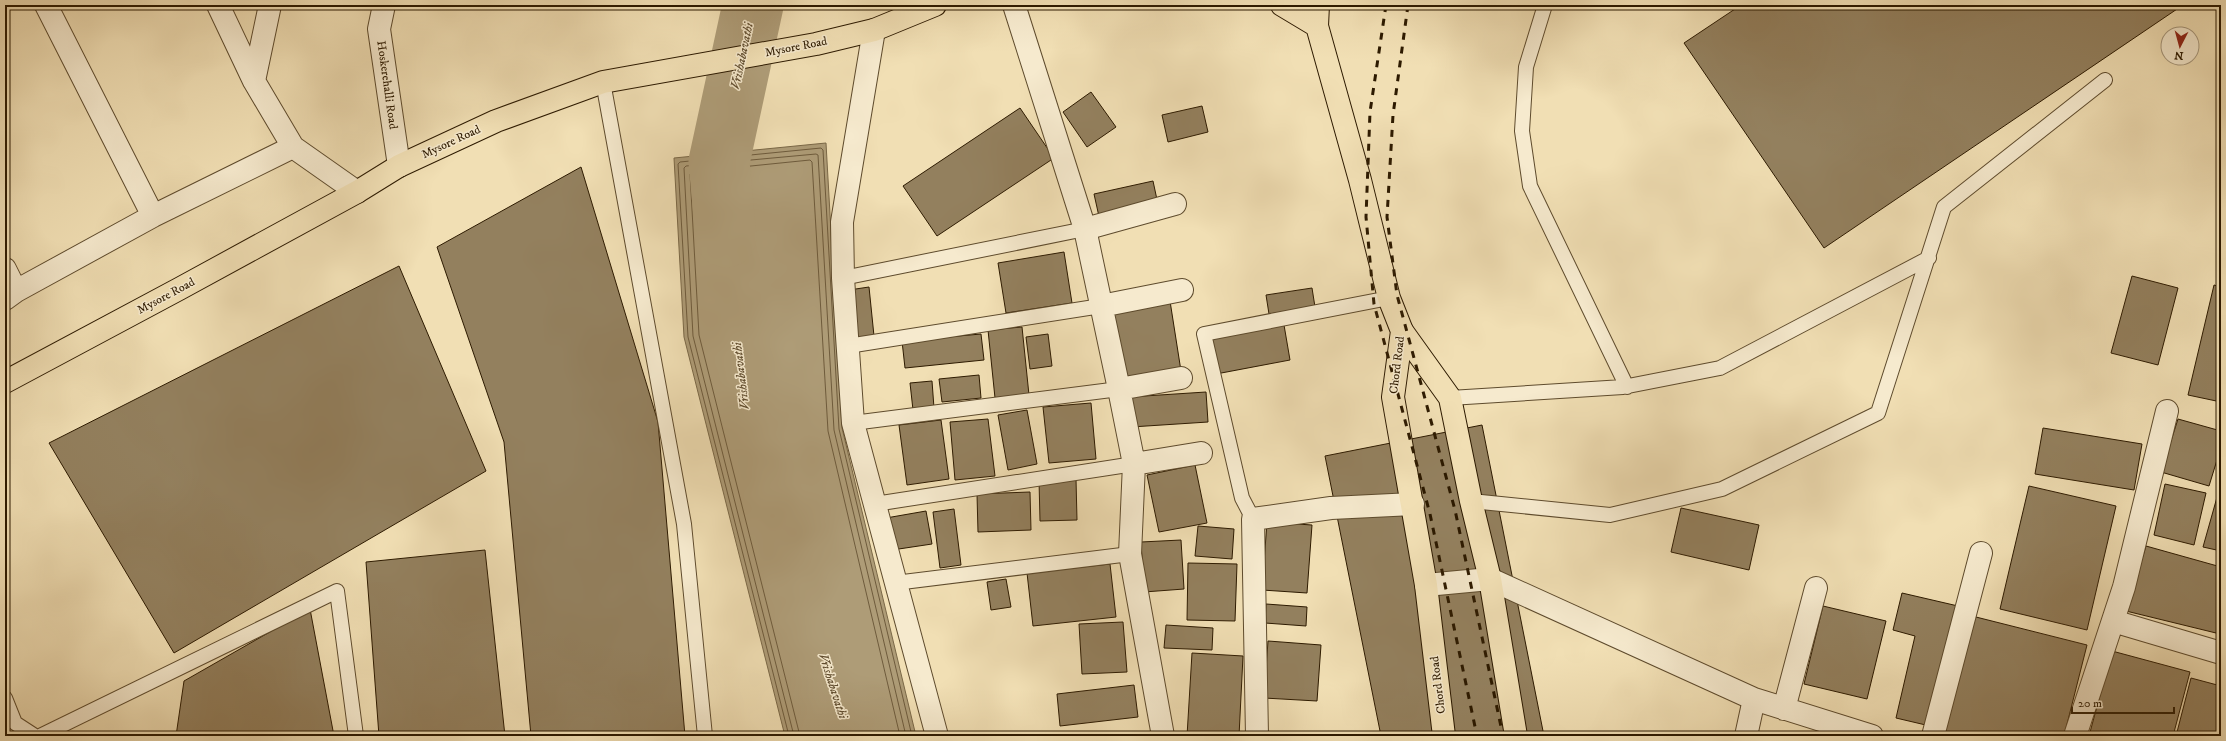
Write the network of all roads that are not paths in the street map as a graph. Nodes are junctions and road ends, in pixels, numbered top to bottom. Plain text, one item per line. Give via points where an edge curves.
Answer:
1 (46, 5) edge
2 (218, 5) edge
3 (270, 5) edge
4 (384, 5) edge
5 (935, 5) edge
6 (1014, 5) edge
7 (1282, 5) edge
8 (1545, 5) edge
9 (1318, 15) edge
10 (874, 30) junction
11 (2105, 80) dead end
12 (254, 81) junction
13 (610, 81) junction
14 (293, 147) junction
15 (399, 166) junction
16 (357, 192) junction
17 (1175, 204) dead end
18 (152, 216) junction
19 (1086, 229) junction
20 (1929, 258) junction
21 (5, 269) edge
22 (843, 278) junction
23 (1182, 290) dead end
24 (10, 295) edge
25 (1389, 298) junction
26 (1101, 306) junction
27 (1402, 331) junction
28 (848, 346) junction
29 (1181, 378) dead end
30 (5, 382) edge
31 (1627, 387) junction
32 (1119, 389) junction
33 (1450, 398) junction
34 (2167, 411) dead end
35 (853, 424) junction
36 (1202, 453) dead end
37 (1134, 464) junction
38 (1471, 501) junction
39 (875, 504) junction
40 (1413, 504) junction
41 (1253, 519) junction
42 (1981, 553) dead end
43 (1130, 554) junction
44 (1490, 578) junction
45 (895, 583) junction
46 (1426, 585) junction
47 (1816, 588) dead end
48 (2113, 621) junction
49 (2220, 650) edge
50 (5, 698) edge
51 (1754, 699) junction
52 (1784, 709) junction
53 (35, 736) edge
54 (40, 736) edge
55 (356, 736) edge
56 (705, 736) edge
57 (937, 736) edge
58 (1163, 736) edge
59 (1258, 736) edge
60 (1444, 736) edge
61 (1516, 736) edge
62 (1746, 736) edge
63 (1872, 736) edge
64 (1933, 736) edge
65 (2075, 736) edge

1 - 18 street
2 - 12 street
3 - 12 street
4 - 15 street, Hoskerehalli Road via 379,29
5 - 10 main road, Mysore Road
6 - 19 street
7 - 9 main road
8 - 31 lane via 1526,67 1522,131 1530,186
9 - 25 main road, Chord Road
10 - 13 main road, Mysore Road via 816,44
10 - 22 street via 842,222
11 - 20 lane via 1944,207
12 - 14 street
13 - 15 main road, Mysore Road via 496,121
13 - 56 lane via 684,524
14 - 16 street
14 - 18 street
15 - 16 main road, Mysore Road
16 - 30 main road, Mysore Road
17 - 19 street
18 - 24 street
19 - 22 lane
19 - 26 street
20 - 31 lane via 1720,368
20 - 38 lane via 1878,413 1722,489 1610,515
21 - 24 street
22 - 28 street
23 - 26 street
25 - 27 main road, Chord Road
25 - 41 lane via 1204,334 1242,498
26 - 28 lane
26 - 32 street
27 - 33 main road
27 - 40 main road, Chord Road via 1393,397
28 - 35 street
29 - 32 street
31 - 33 lane
32 - 35 lane
32 - 37 street
33 - 38 main road
34 - 48 street via 2124,587
35 - 39 street
36 - 37 street
37 - 39 lane
37 - 43 street
38 - 44 main road
39 - 45 street
40 - 41 street via 1331,508
40 - 46 main road, Chord Road
41 - 59 street
42 - 64 street
43 - 45 lane
43 - 58 street
44 - 46 street
44 - 51 street
44 - 61 main road
45 - 57 street
46 - 60 main road, Chord Road
47 - 52 street
48 - 49 street
48 - 65 street
50 - 53 lane via 14,723
51 - 52 street
51 - 62 street
52 - 63 street
54 - 55 lane via 337,591

